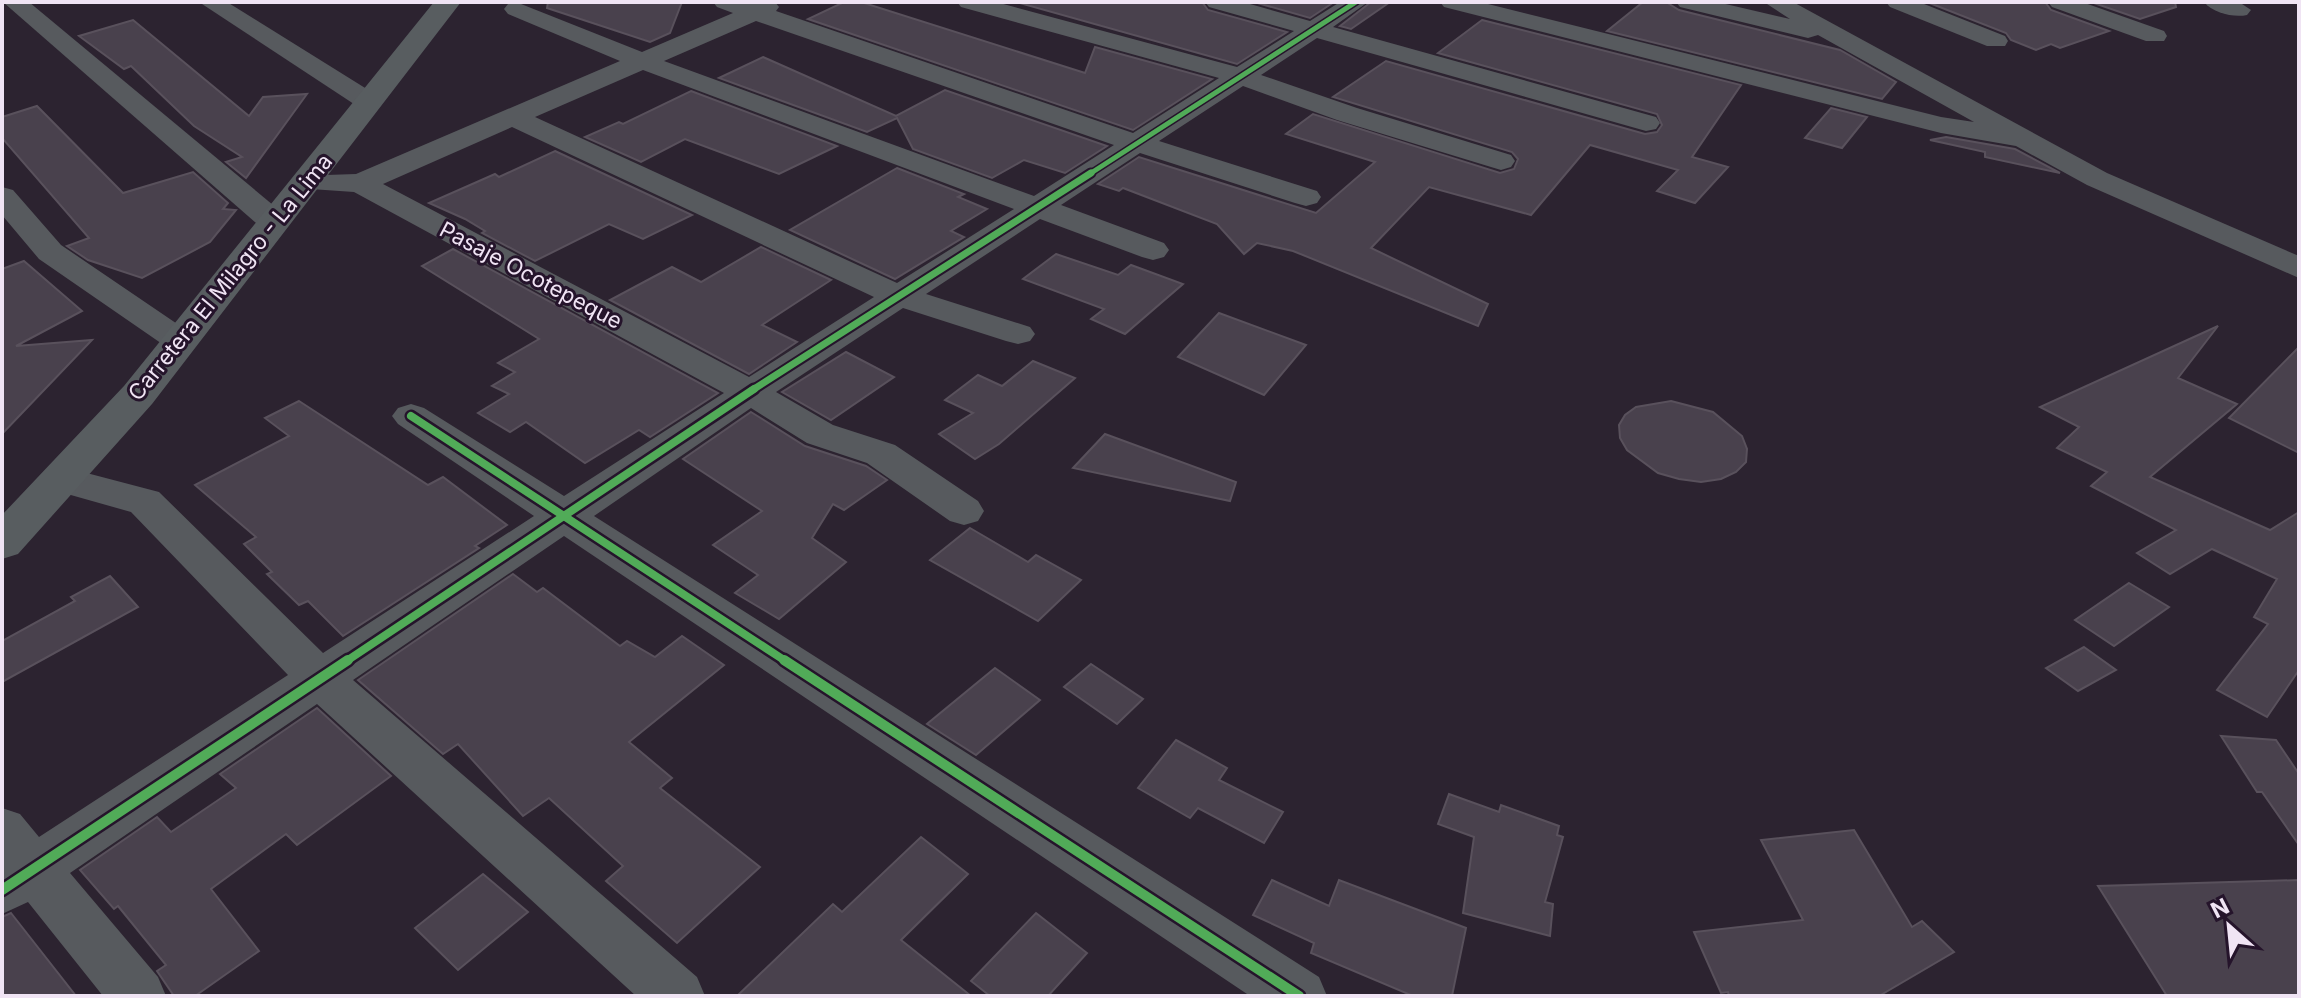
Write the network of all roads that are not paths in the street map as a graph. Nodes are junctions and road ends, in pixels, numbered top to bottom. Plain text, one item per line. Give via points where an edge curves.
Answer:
1 (15, 2) edge
2 (211, 2) edge
3 (448, 2) edge
4 (725, 2) edge
5 (780, 2) edge
6 (969, 2) edge
7 (1217, 2) edge
8 (1356, 2) edge
9 (1452, 2) edge
10 (1688, 2) edge
11 (1776, 2) edge
12 (1898, 2) edge
13 (2060, 2) edge
14 (516, 9) dead end
15 (754, 13) junction
16 (1836, 24) junction
17 (1313, 29) junction
18 (2155, 36) dead end
19 (1996, 41) dead end
20 (642, 61) junction
21 (1240, 76) junction
22 (369, 102) junction
23 (512, 117) junction
24 (1646, 123) dead end
25 (2026, 139) junction
26 (1136, 143) junction
27 (1501, 161) dead end
28 (306, 182) junction
29 (360, 183) junction
30 (2, 196) edge
31 (1306, 197) dead end
32 (1035, 208) junction
33 (274, 222) junction
34 (1153, 250) dead end
35 (2299, 268) edge
36 (899, 296) junction
37 (1018, 334) dead end
38 (180, 341) junction
39 (750, 392) junction
40 (411, 416) dead end
41 (60, 479) junction
42 (964, 511) dead end
43 (564, 516) junction
44 (4, 536) edge
45 (319, 678) junction
46 (12, 863) edge
47 (138, 996) edge
48 (677, 996) edge
49 (1299, 996) edge

1 - 33 street
2 - 22 street
3 - 22 main road, Carretera El Milagro - La Lima
4 - 15 street
5 - 15 street
6 - 21 street
7 - 17 street
8 - 17 street
9 - 25 street via 1941,125
10 - 16 street via 1796,29
11 - 16 street
12 - 19 street
13 - 18 street
14 - 20 street
15 - 20 street
15 - 26 street
16 - 25 street
17 - 21 street
17 - 24 street
20 - 23 street
20 - 32 street
21 - 26 street
21 - 27 street
22 - 28 main road, Carretera El Milagro - La Lima
23 - 29 street
23 - 36 street
25 - 35 street via 2097,179
26 - 31 street
26 - 32 street
28 - 29 street, Pasaje Ocotepeque
28 - 33 main road, Carretera El Milagro - La Lima
29 - 39 street, Pasaje Ocotepeque
30 - 38 street via 50,252
32 - 34 street
32 - 36 street
33 - 38 main road, Carretera El Milagro - La Lima
36 - 37 street
36 - 39 street
38 - 41 main road, Carretera El Milagro - La Lima
39 - 42 street, Pasaje Ocotepeque via 820,434 881,454
39 - 43 street
40 - 43 street
41 - 44 main road, Carretera El Milagro - La Lima
41 - 45 street via 145,502
43 - 45 street
43 - 49 street
45 - 46 street
45 - 48 street
46 - 47 street

